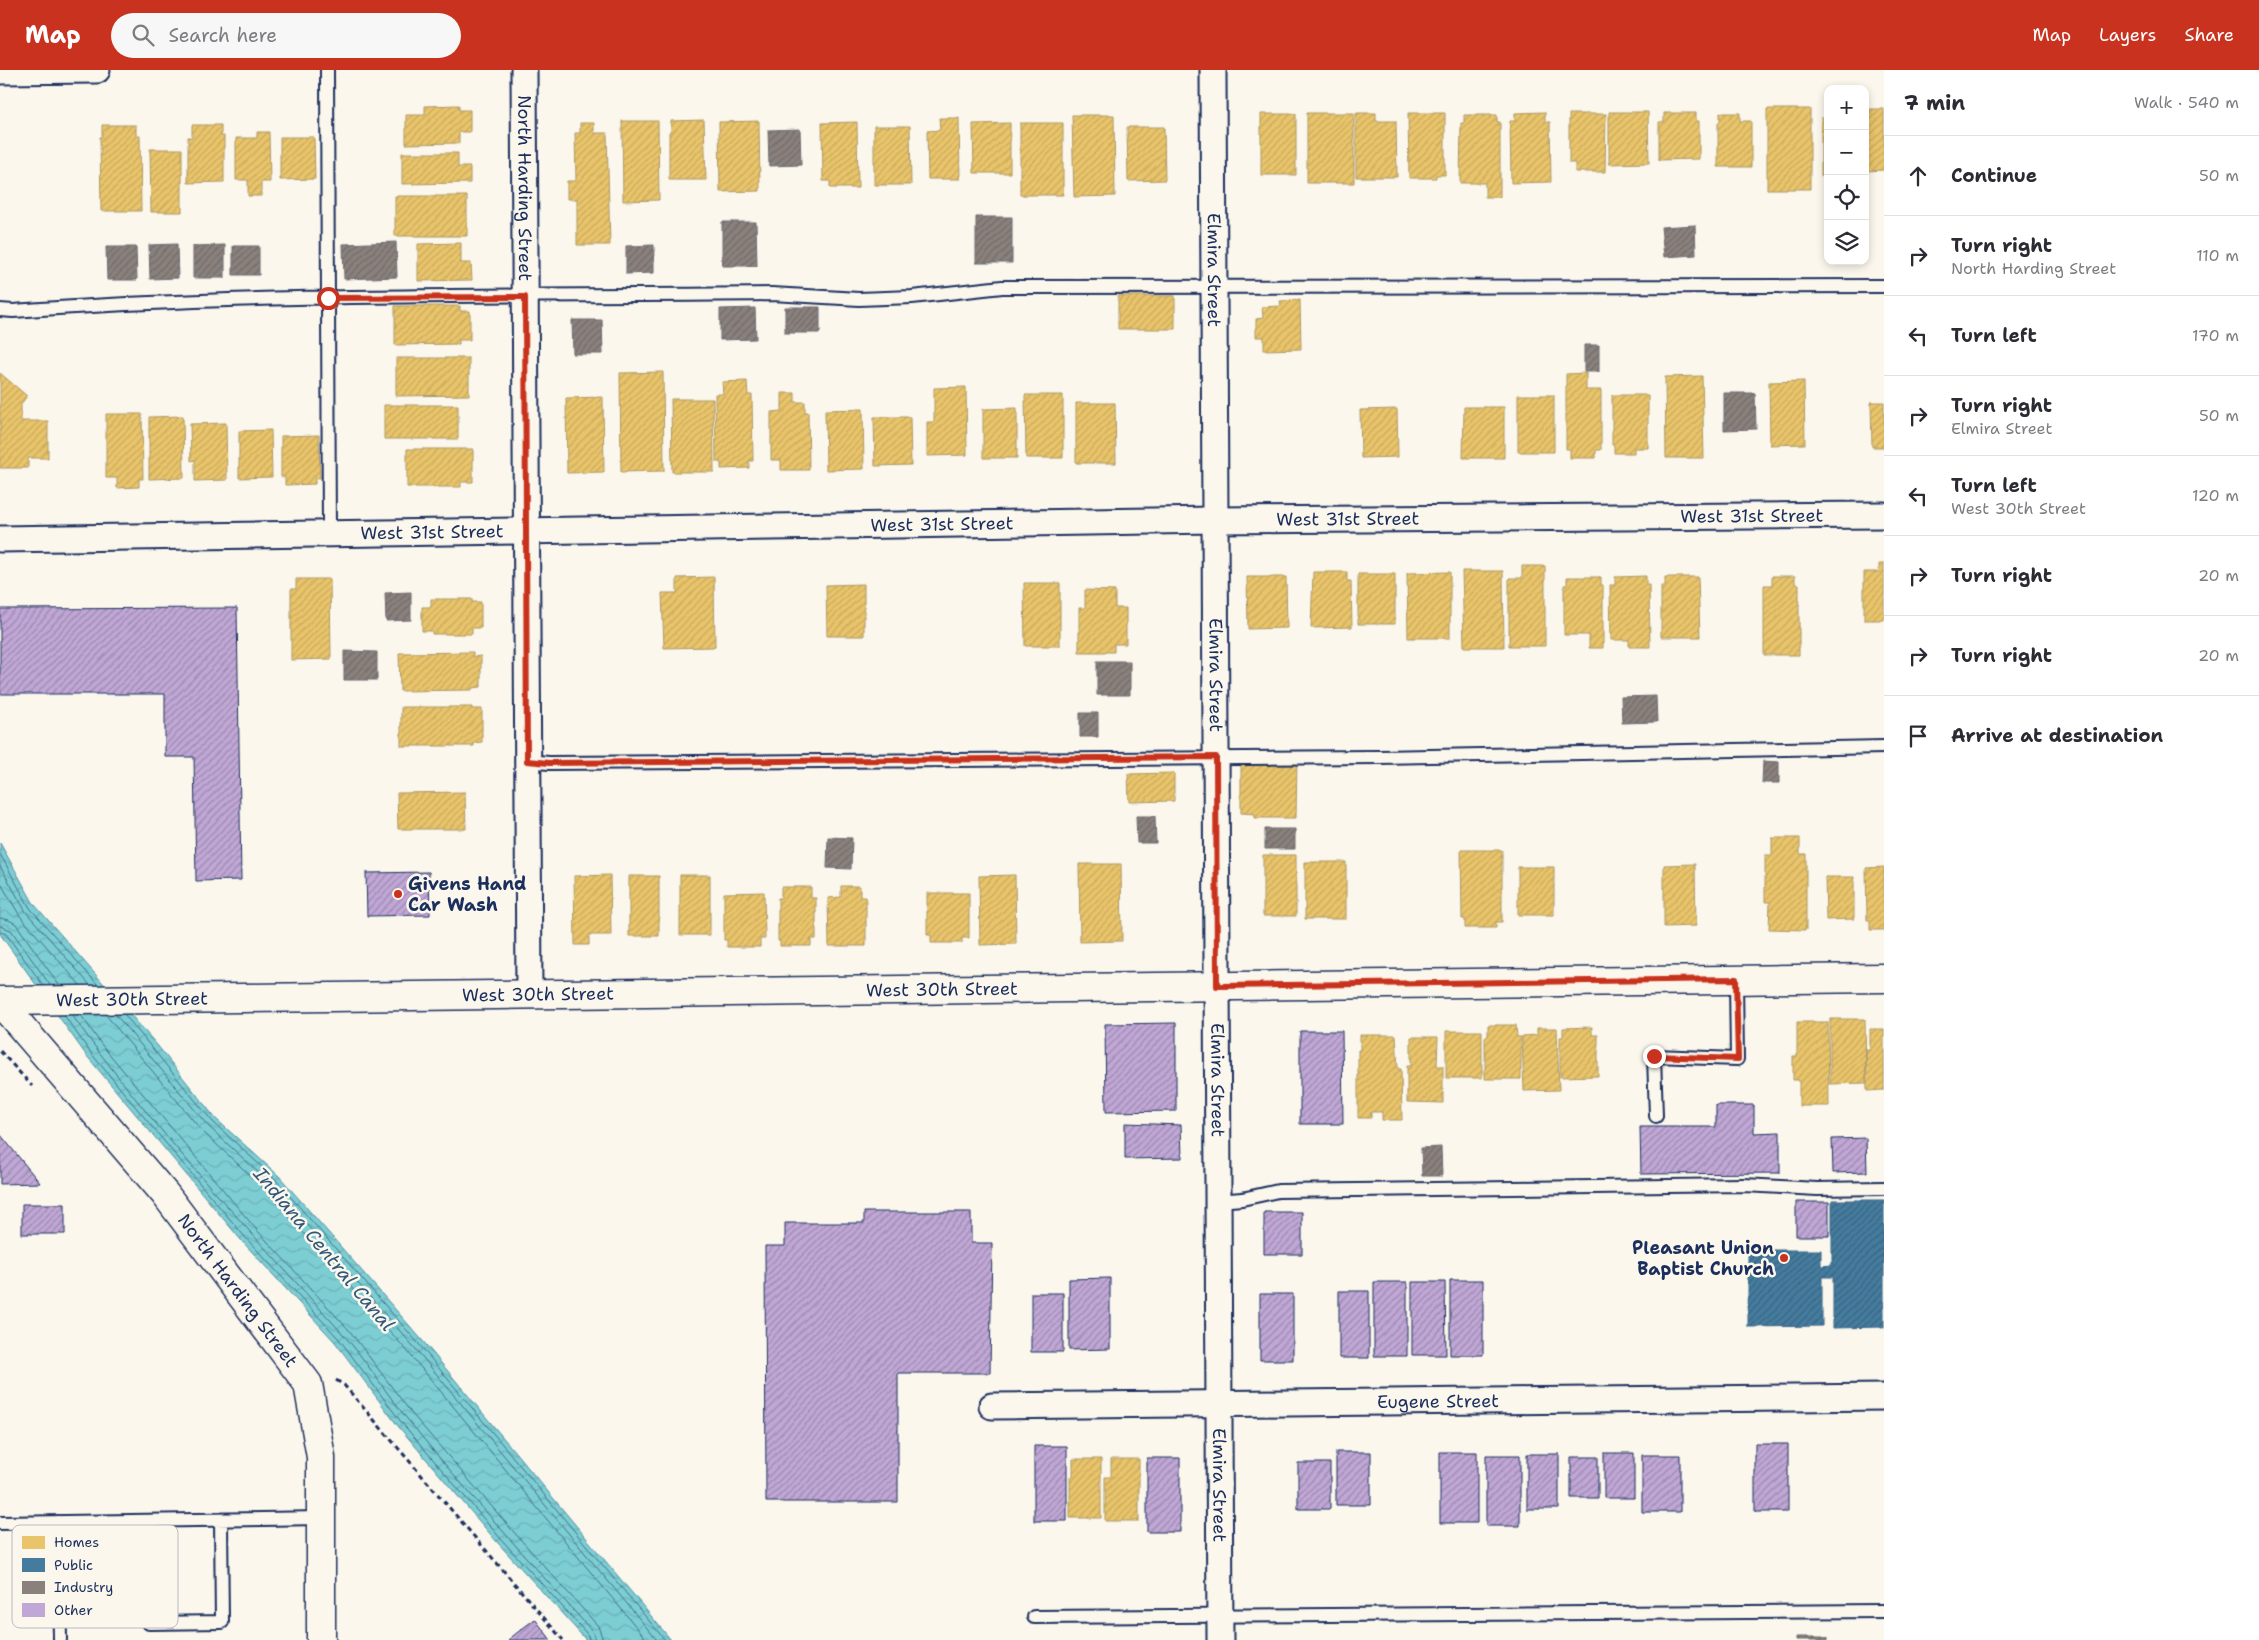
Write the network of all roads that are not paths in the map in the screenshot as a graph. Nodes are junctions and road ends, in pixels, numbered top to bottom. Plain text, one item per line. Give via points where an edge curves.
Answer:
1 (97, 70) edge
2 (327, 70) edge
3 (524, 70) edge
4 (1213, 70) edge
5 (0, 71) edge
6 (1214, 286) junction
7 (1884, 286) edge
8 (525, 297) junction
9 (328, 298) junction
10 (0, 310) edge
11 (1884, 516) edge
12 (1215, 520) junction
13 (526, 531) junction
14 (329, 534) junction
15 (0, 539) edge
16 (1884, 747) edge
17 (1216, 757) junction
18 (527, 761) junction
19 (1884, 978) edge
20 (1736, 979) junction
21 (1217, 986) junction
22 (528, 994) junction
23 (7, 1001) edge
24 (1656, 1116) dead end
25 (1884, 1188) edge
26 (1218, 1201) junction
27 (1884, 1397) edge
28 (1219, 1404) junction
29 (992, 1406) dead end
30 (321, 1518) junction
31 (221, 1520) junction
32 (58, 1522) junction
33 (148, 1522) junction
34 (0, 1523) edge
35 (58, 1525) edge
36 (148, 1525) edge
37 (1884, 1611) edge
38 (1034, 1617) dead end
39 (178, 1623) edge
40 (1220, 1628) edge
41 (321, 1640) edge

1 - 5 street
2 - 9 lane
3 - 8 street, North Harding Street
4 - 6 street, Elmira Street
6 - 7 lane
6 - 8 lane via 1002,287 859,299 772,294
6 - 12 street, Elmira Street
8 - 9 lane
8 - 13 street, North Harding Street
9 - 10 lane via 115,303
9 - 14 lane
11 - 12 street, West 31st Street
12 - 13 street, West 31st Street
12 - 17 street, Elmira Street
13 - 14 street, West 31st Street
13 - 18 street, North Harding Street
14 - 15 street, West 31st Street
16 - 17 lane
17 - 18 lane
17 - 21 street, Elmira Street
18 - 22 street, North Harding Street
19 - 20 main road, West 30th Street
20 - 21 main road, West 30th Street
20 - 24 lane via 1738,1059 1654,1056
21 - 22 main road, West 30th Street
21 - 26 street, Elmira Street
22 - 23 main road, West 30th Street
23 - 30 main road, North Harding Street via 165,1194 308,1384 321,1457
25 - 26 lane via 1744,1185 1278,1191
26 - 28 street, Elmira Street
27 - 28 street, Eugene Street
28 - 29 street, Eugene Street
28 - 40 street, Elmira Street
30 - 31 lane
30 - 41 main road, North Harding Street
31 - 33 lane
31 - 39 lane via 222,1622
32 - 33 lane
32 - 34 lane
32 - 35 lane
33 - 36 lane
37 - 40 lane
38 - 40 lane

